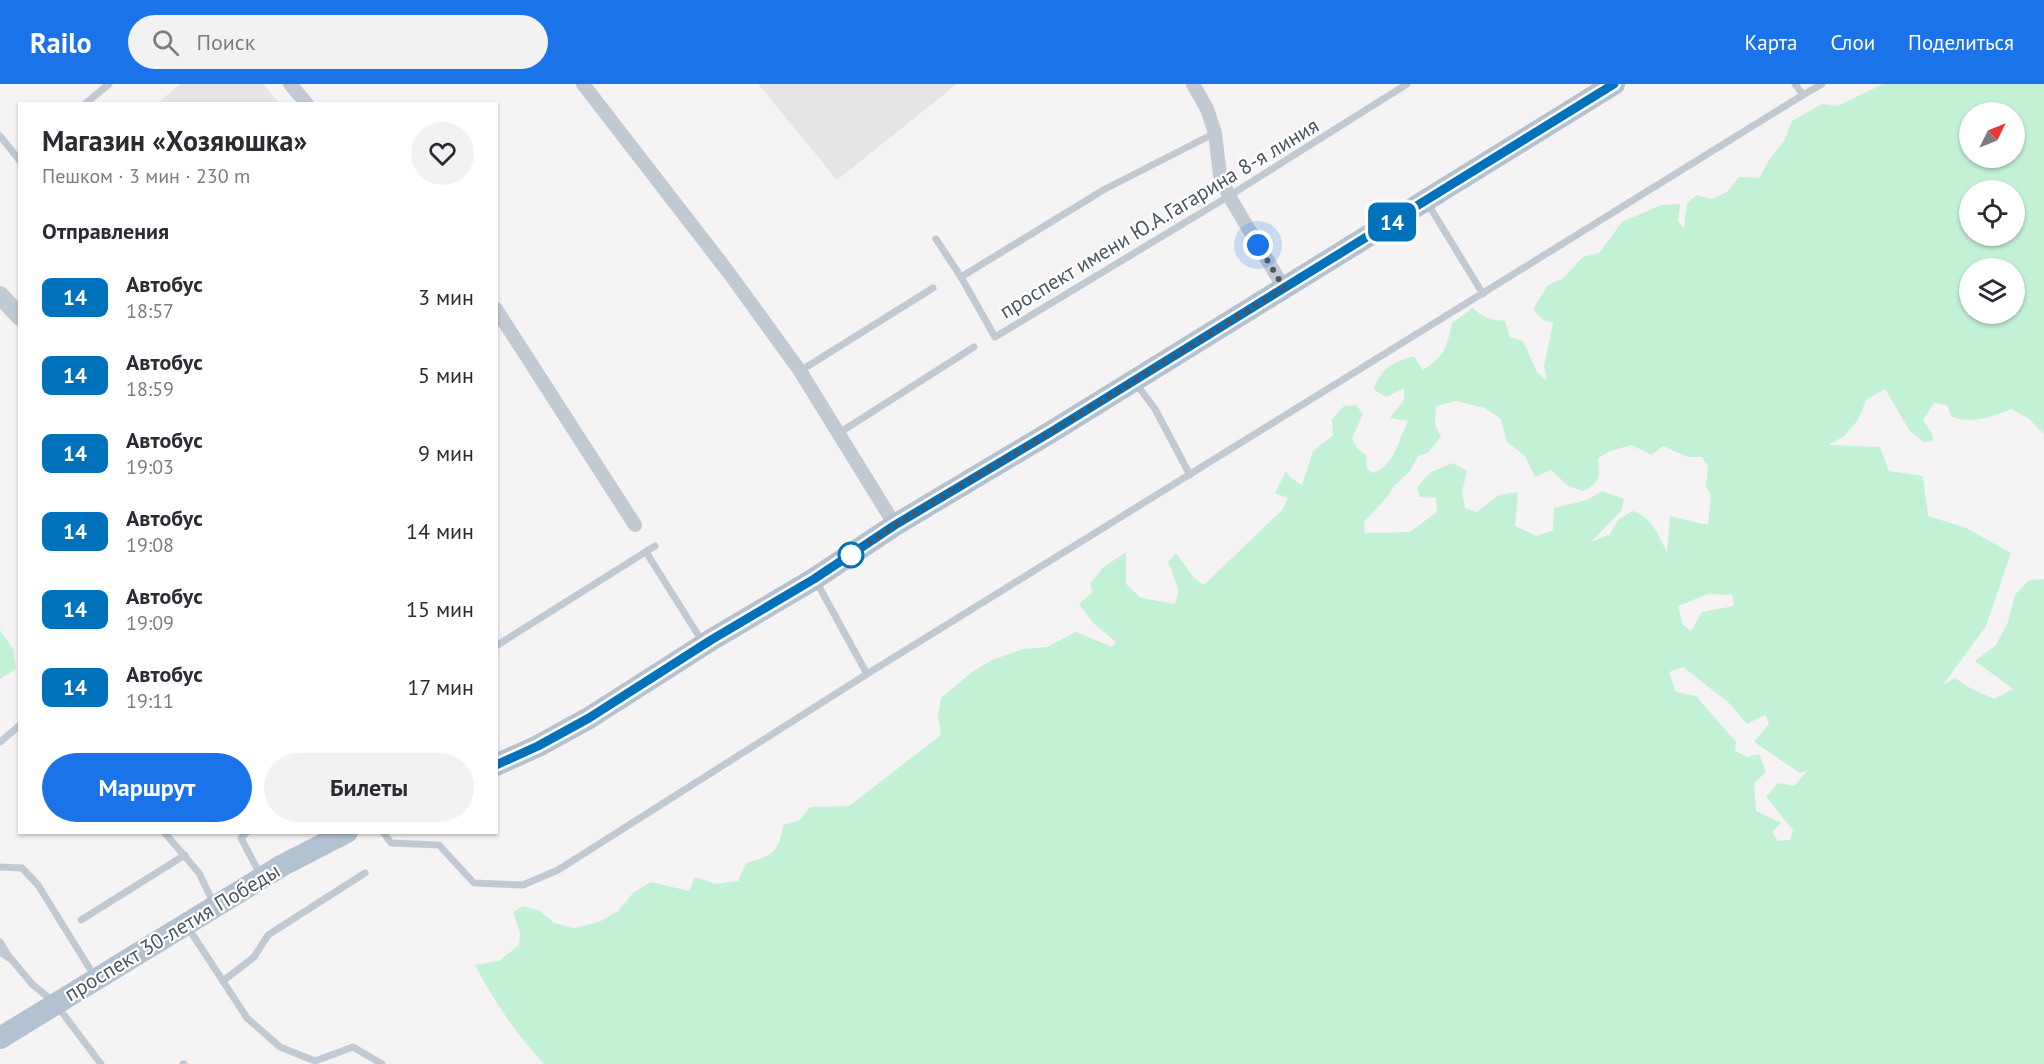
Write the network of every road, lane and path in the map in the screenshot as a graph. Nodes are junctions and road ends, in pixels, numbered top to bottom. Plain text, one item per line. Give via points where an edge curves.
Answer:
1 (109, 84) edge
2 (290, 84) edge
3 (583, 84) edge
4 (1193, 84) edge
5 (1407, 84) edge
6 (1614, 84) edge
7 (1796, 84) edge
8 (1822, 84) edge
9 (1803, 96) junction
10 (87, 102) edge
11 (305, 102) edge
12 (1215, 133) junction
13 (0, 136) edge
14 (17, 159) edge
15 (1229, 196) junction
16 (1426, 201) junction
17 (936, 239) dead end
18 (961, 276) junction
19 (933, 288) dead end
20 (1284, 288) junction
21 (1484, 294) junction
22 (0, 295) edge
23 (498, 312) edge
24 (18, 315) edge
25 (974, 347) dead end
26 (800, 371) junction
27 (1134, 381) junction
28 (839, 433) junction
29 (1190, 475) junction
30 (635, 525) dead end
31 (895, 525) junction
32 (655, 546) dead end
33 (646, 552) junction
34 (814, 579) junction
35 (704, 644) junction
36 (498, 645) edge
37 (867, 674) junction
38 (18, 727) edge
39 (0, 742) edge
40 (498, 764) edge
41 (166, 834) edge
42 (245, 834) edge
43 (343, 834) edge
44 (384, 834) edge
45 (185, 855) junction
46 (0, 867) edge
47 (365, 873) dead end
48 (262, 878) junction
49 (215, 906) junction
50 (81, 920) dead end
51 (186, 924) junction
52 (0, 942) edge
53 (0, 952) edge
54 (12, 960) junction
55 (96, 978) junction
56 (223, 981) junction
57 (55, 1003) junction
58 (0, 1038) edge
59 (101, 1064) edge
60 (382, 1064) edge

1 - 10 lane
2 - 11 street
3 - 26 street
4 - 12 street
5 - 15 lane, проспект имени Ю.А.Гагарина 8-я линия
6 - 16 main road
7 - 9 lane
8 - 9 lane
9 - 21 lane
12 - 15 street via 1220,175
12 - 18 lane via 1105,189
13 - 14 lane
15 - 18 lane, проспект имени Ю.А.Гагарина 8-я линия via 995,337
15 - 20 street
16 - 20 main road
16 - 21 lane
17 - 18 lane, проспект имени Ю.А.Гагарина 8-я линия
19 - 26 lane
20 - 27 main road
21 - 29 lane
22 - 24 street
23 - 30 street
25 - 28 lane
26 - 28 street
27 - 29 lane via 1155,409
27 - 31 main road
28 - 31 street
29 - 37 lane
31 - 34 main road
32 - 33 lane
33 - 35 lane
33 - 36 lane
34 - 35 main road
34 - 37 lane
35 - 40 main road via 589,718
37 - 44 lane via 558,870 523,885 474,883 439,845 391,843
38 - 39 lane
41 - 45 lane
42 - 48 lane via 241,838
43 - 48 main road, проспект 30-летия Победы
45 - 49 lane via 200,873
45 - 50 lane
46 - 55 lane via 22,868 38,885
47 - 56 lane via 268,935 255,957
48 - 49 main road, проспект 30-летия Победы
49 - 51 main road, проспект 30-летия Победы
51 - 55 main road, проспект 30-летия Победы
51 - 56 lane
52 - 54 lane
53 - 54 lane
54 - 57 lane
55 - 57 main road, проспект 30-летия Победы
56 - 60 lane via 247,1018 280,1047 315,1061 353,1047
57 - 58 main road, проспект 30-летия Победы
57 - 59 lane

